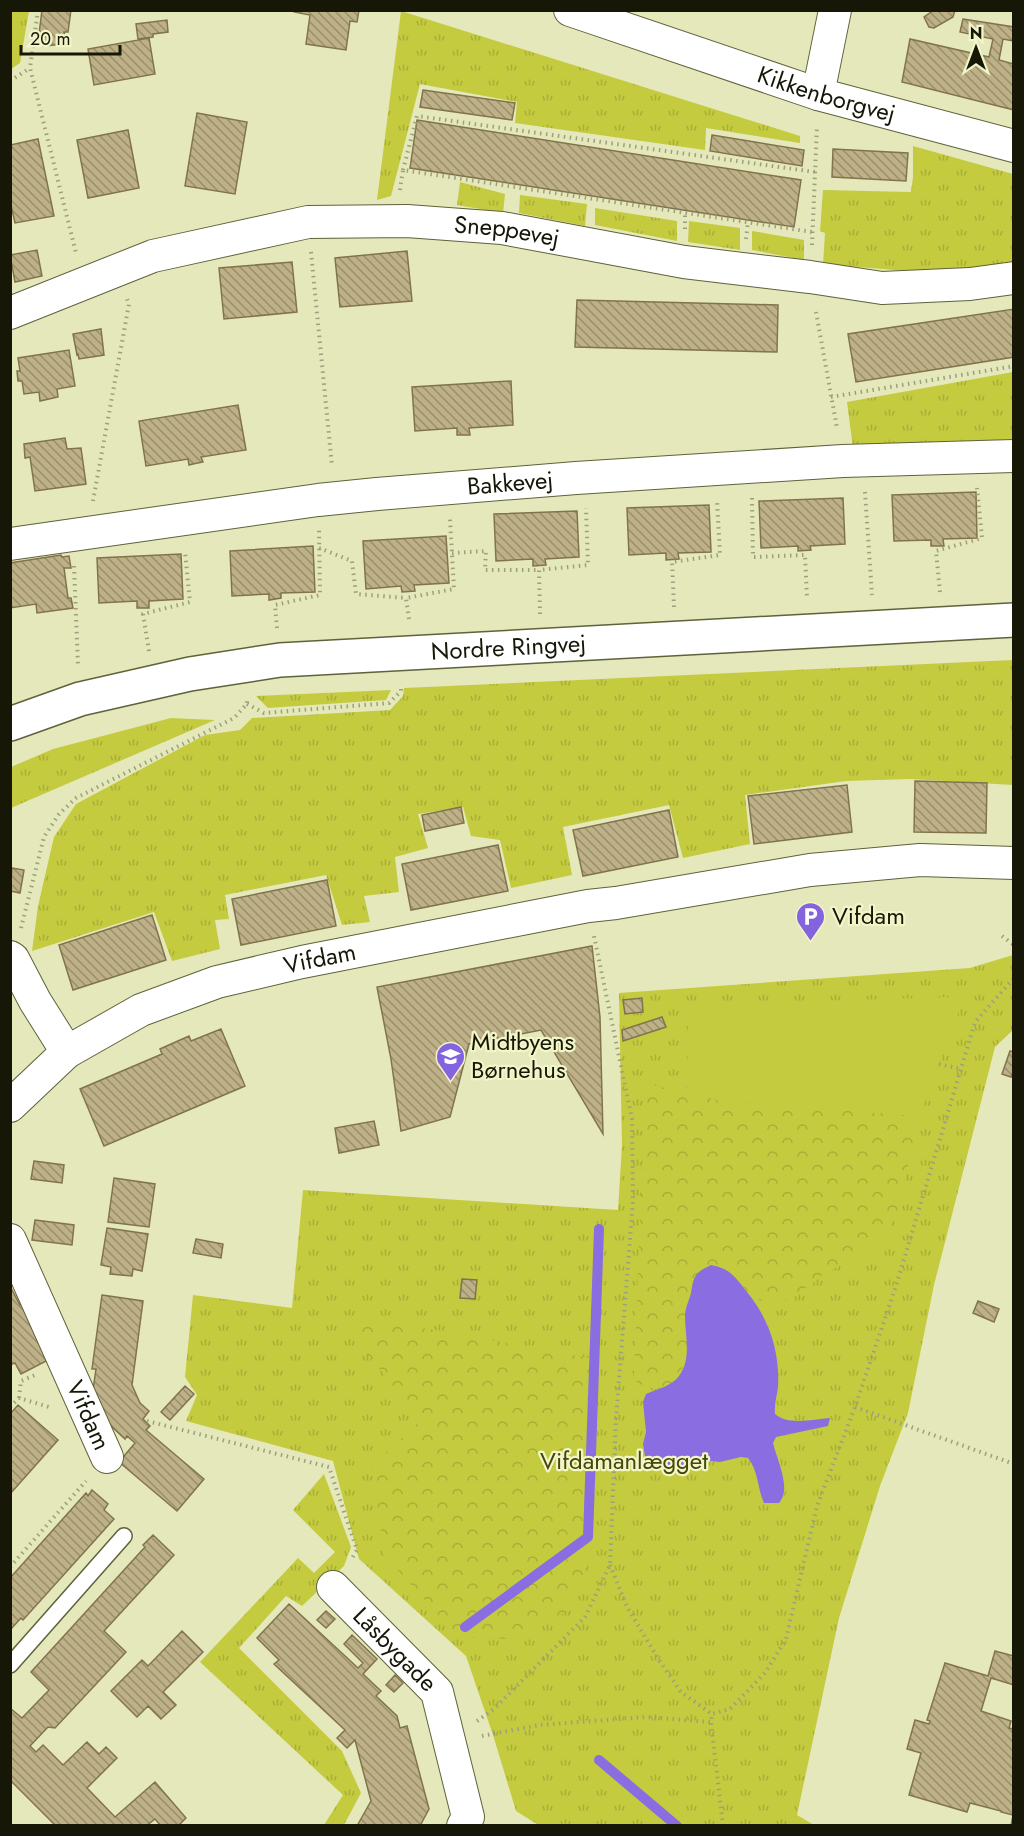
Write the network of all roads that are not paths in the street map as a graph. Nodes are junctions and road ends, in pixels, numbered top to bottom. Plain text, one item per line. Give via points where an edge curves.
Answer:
1 (570, 10) edge
2 (835, 10) edge
3 (646, 22) edge
4 (818, 94) junction
5 (1014, 146) edge
6 (1014, 278) edge
7 (10, 313) edge
8 (1014, 456) edge
9 (10, 544) edge
10 (1014, 620) edge
11 (10, 724) edge
12 (1014, 863) edge
13 (12, 958) edge
14 (67, 1052) junction
15 (10, 1106) edge
16 (10, 1240) edge
17 (107, 1457) road end
18 (124, 1536) dead end
19 (333, 1587) road end
20 (10, 1665) edge
21 (463, 1826) edge

1 - 3 street, Kikkenborgvej
2 - 4 street
3 - 4 street, Kikkenborgvej
4 - 5 street, Kikkenborgvej
6 - 7 street, Sneppevej via 882,288 684,262 502,228 396,221 308,222 153,256
8 - 9 street, Bakkevej via 752,467 448,488 326,499
10 - 11 main road, Nordre Ringvej via 280,660 80,699
12 - 14 street, Vifdam via 920,860 810,870 588,906 302,962 217,982 141,1010
13 - 14 street
14 - 15 street, Vifdam
16 - 17 street, Vifdam
18 - 20 lane
19 - 21 street, Låsbygade via 437,1692 468,1817

